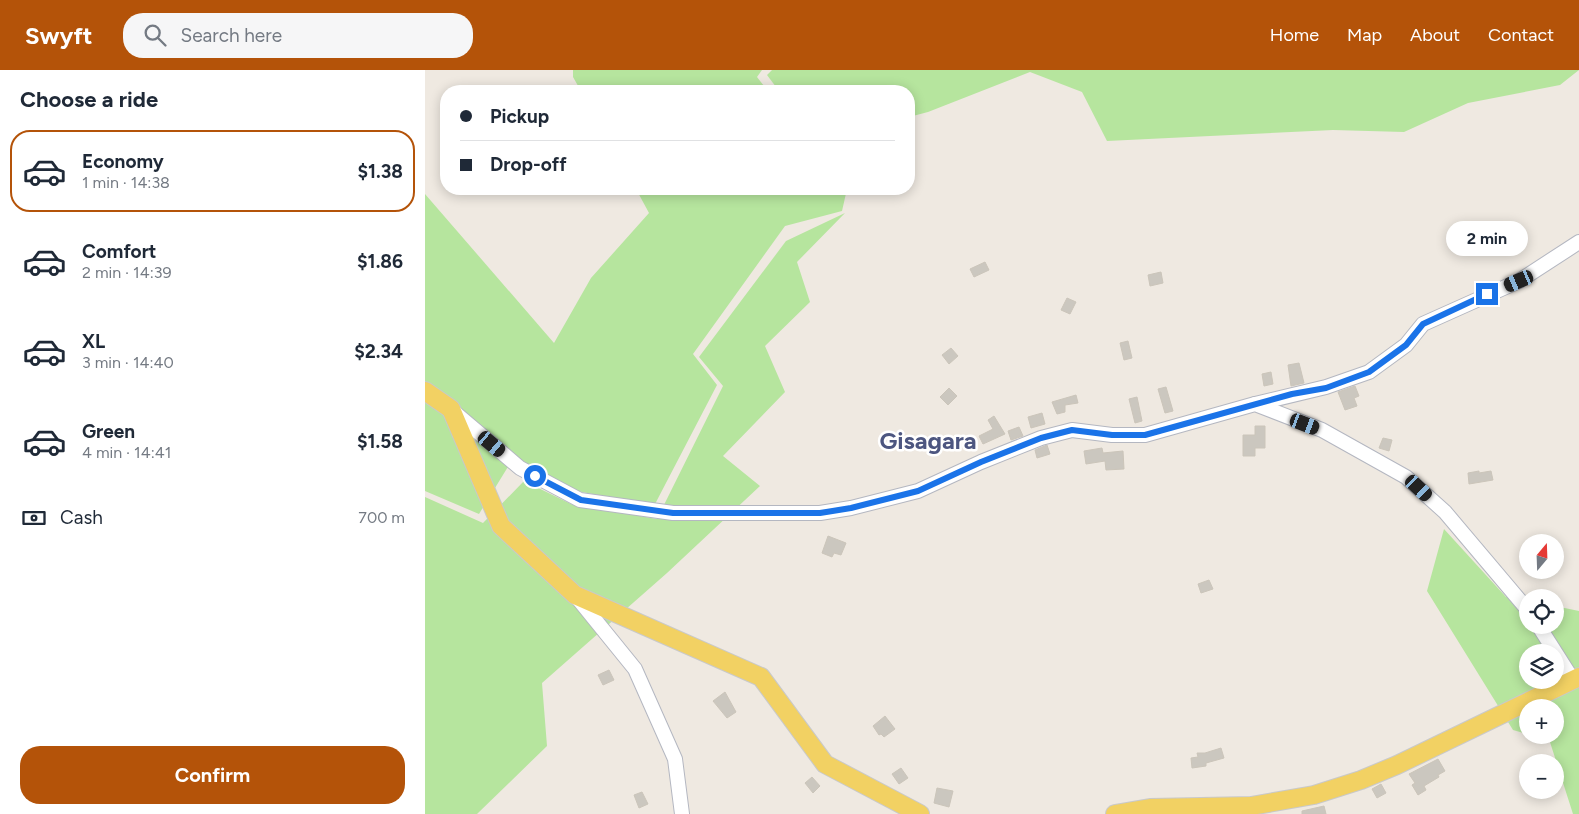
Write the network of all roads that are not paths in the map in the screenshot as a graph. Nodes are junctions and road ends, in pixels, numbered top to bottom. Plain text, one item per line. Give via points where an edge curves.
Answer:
1 (1579, 242) edge
2 (425, 391) edge
3 (1255, 404) junction
4 (451, 409) junction
5 (575, 595) junction
6 (1519, 600) edge
7 (1544, 634) edge
8 (1576, 678) edge
9 (682, 814) edge
10 (920, 814) edge
11 (1115, 814) edge

1 - 3 street via 1519,281 1423,324 1406,345 1369,372 1326,388
2 - 4 main road
3 - 4 street via 1145,435 1072,430 1041,438 918,491 820,513 673,513 581,500 520,468
3 - 6 street via 1322,430 1406,477 1445,512
4 - 5 main road via 501,526
5 - 9 street via 635,669 675,759
5 - 10 main road via 761,677 825,764
7 - 8 street
8 - 11 main road via 1397,764 1314,795 1251,806 1150,808

